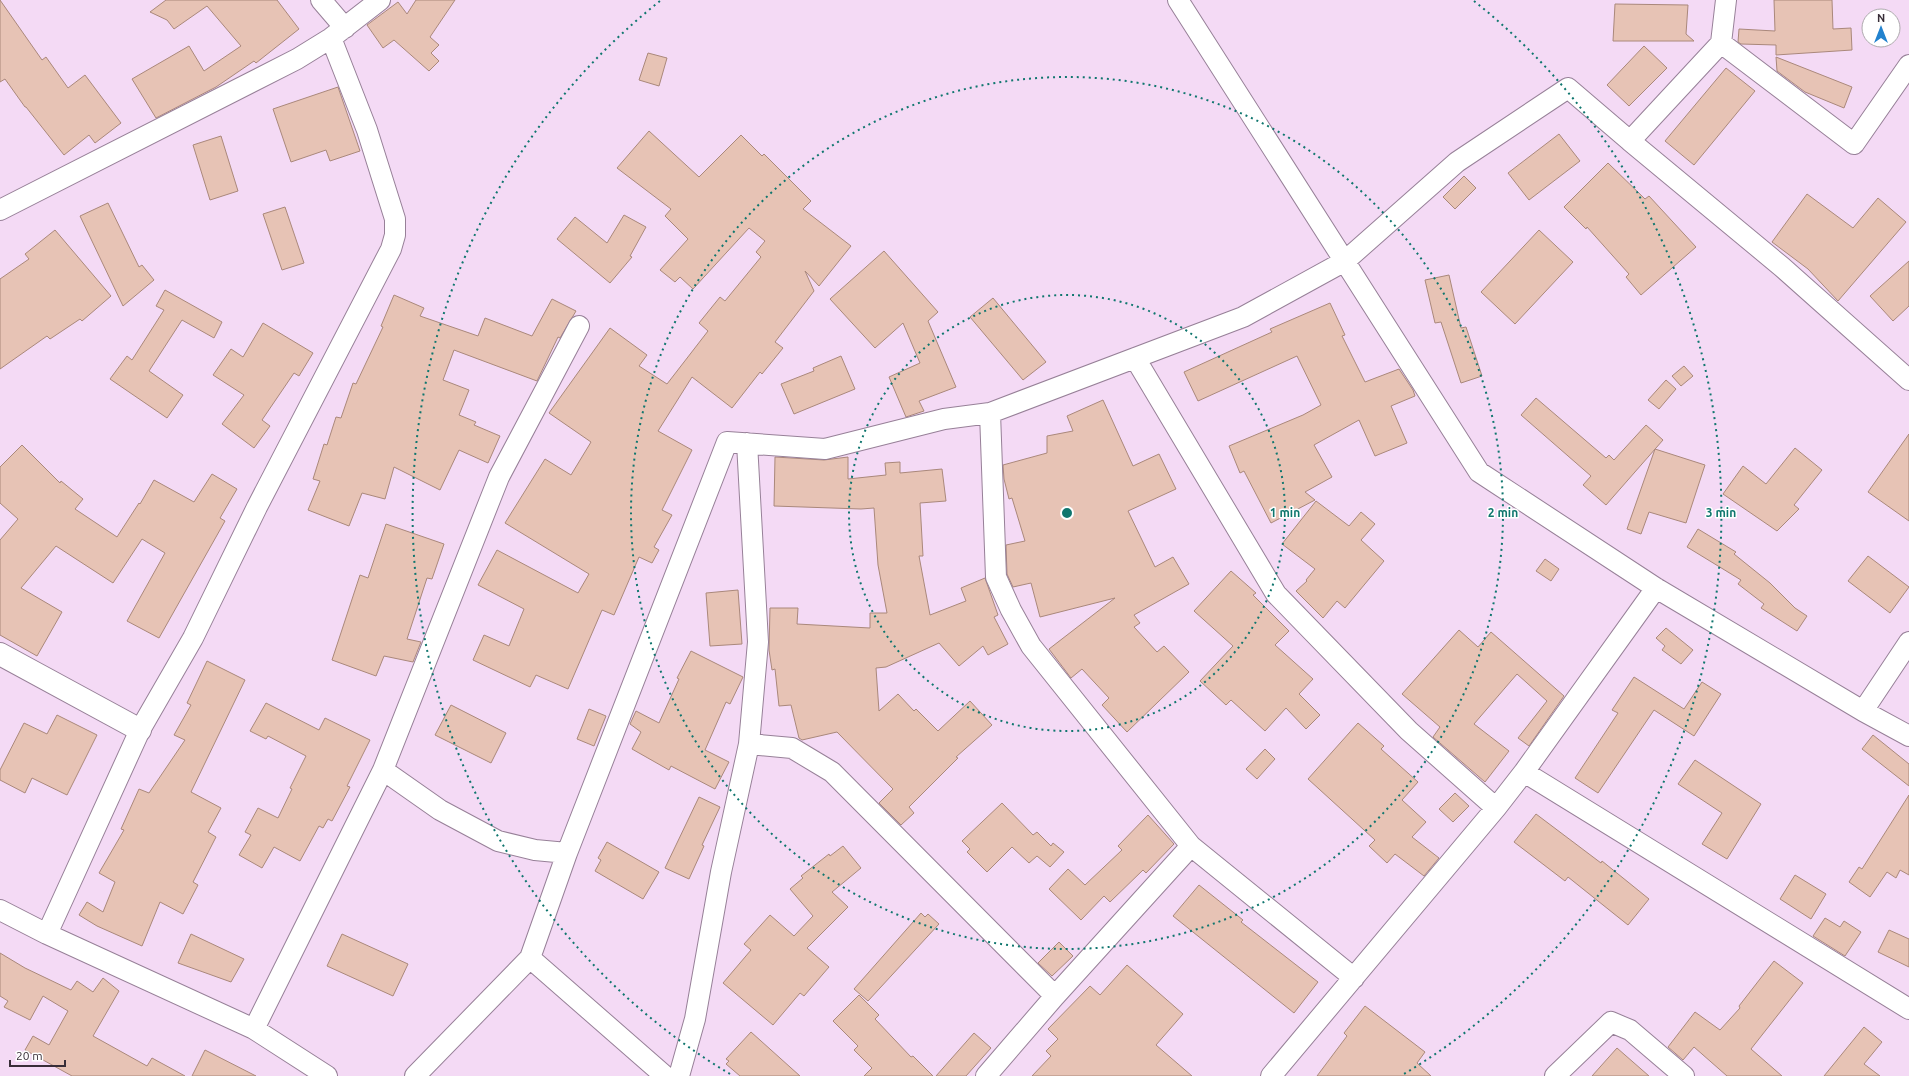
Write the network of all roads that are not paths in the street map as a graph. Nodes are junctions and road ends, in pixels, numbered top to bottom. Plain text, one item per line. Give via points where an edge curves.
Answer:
1 (321, 0) edge
2 (380, 0) edge
3 (1178, 0) edge
4 (1726, 0) edge
5 (338, 33) junction
6 (1722, 44) junction
7 (1909, 65) edge
8 (1630, 141) junction
9 (0, 210) edge
10 (1345, 261) junction
11 (579, 326) dead end
12 (1135, 358) junction
13 (1909, 380) edge
14 (990, 413) junction
15 (747, 443) junction
16 (1656, 588) junction
17 (1909, 642) edge
18 (0, 654) edge
19 (1863, 711) junction
20 (140, 730) junction
21 (1909, 736) edge
22 (749, 744) junction
23 (383, 770) junction
24 (1524, 772) junction
25 (1496, 808) junction
26 (1191, 846) junction
27 (567, 853) junction
28 (0, 910) edge
29 (47, 934) junction
30 (530, 958) junction
31 (1354, 978) junction
32 (1055, 996) junction
33 (1909, 1009) edge
34 (254, 1029) junction
35 (327, 1076) edge
36 (415, 1076) edge
37 (665, 1076) edge
38 (679, 1076) edge
39 (986, 1076) edge
40 (1271, 1076) edge
41 (1555, 1076) edge
42 (1684, 1076) edge

1 - 5 street
2 - 5 street
3 - 10 street
4 - 6 street
5 - 9 street via 297,58
5 - 20 street via 395,219 395,235 391,249 257,507 193,638
6 - 7 street via 1854,144
6 - 8 street
8 - 10 street via 1568,88 1457,162
8 - 13 street via 1782,267
10 - 12 street via 1243,317
10 - 16 street via 1479,472
11 - 23 street via 499,477
12 - 14 street
12 - 25 street via 1276,594 1409,731
14 - 15 street via 944,419 825,450
14 - 26 street via 996,577 1011,610 1031,646
15 - 22 street via 758,642
15 - 27 street via 727,442
16 - 19 street
16 - 24 street
17 - 19 street
18 - 20 street
19 - 21 street
20 - 29 street
22 - 32 street via 792,748 832,772
22 - 38 street via 721,872 694,1019
23 - 27 street via 440,810 498,841 535,850
23 - 34 street
24 - 25 street
24 - 33 street
25 - 31 street
26 - 31 street
26 - 32 street
27 - 30 street
28 - 29 street
29 - 34 street
30 - 36 street
30 - 37 street
31 - 40 street
32 - 39 street
34 - 35 street
41 - 42 street via 1611,1022 1630,1030

